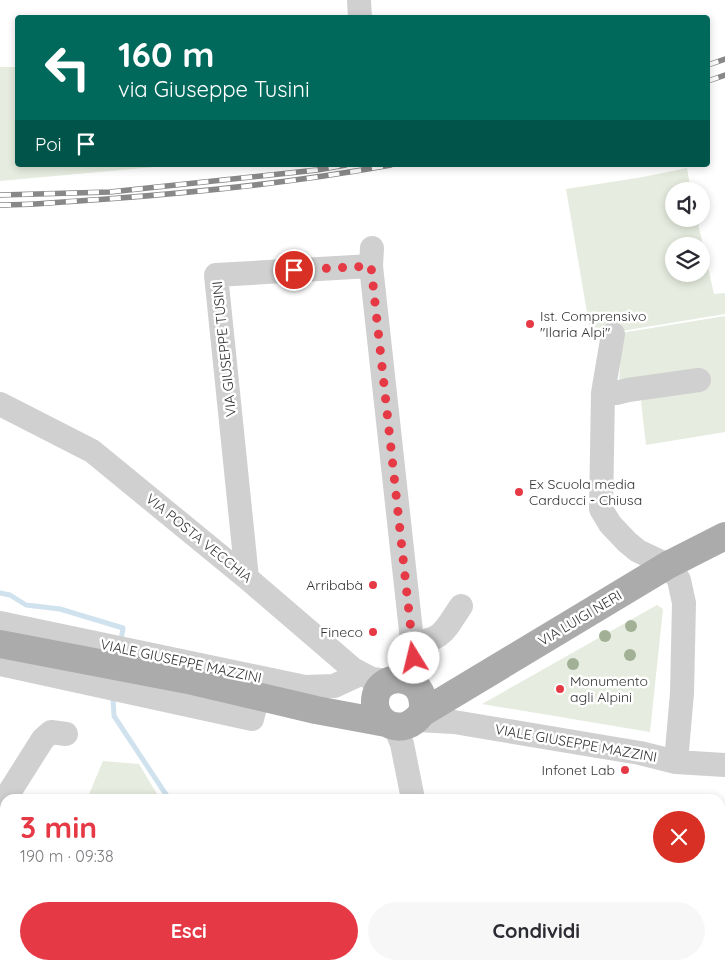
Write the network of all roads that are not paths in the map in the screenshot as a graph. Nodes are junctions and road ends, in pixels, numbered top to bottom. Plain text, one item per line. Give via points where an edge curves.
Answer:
1 (359, 0) edge
2 (360, 15) edge
3 (612, 334) dead end
4 (699, 380) dead end
5 (603, 393) junction
6 (0, 404) edge
7 (725, 536) edge
8 (668, 565) junction
9 (247, 578) junction
10 (461, 606) dead end
11 (0, 623) edge
12 (0, 644) edge
13 (411, 645) junction
14 (0, 664) edge
15 (260, 687) junction
16 (398, 698) junction
17 (311, 699) junction
18 (66, 734) dead end
19 (676, 762) junction
20 (725, 765) edge
21 (8, 794) edge
22 (412, 794) edge

1 - 2 street
3 - 5 street
4 - 5 street
5 - 8 street via 601,509 627,542
6 - 9 street, VIA POSTA VECCHIA via 92,451
7 - 8 main road, VIA LUIGI NERI
8 - 16 main road, VIA LUIGI NERI via 492,670
8 - 19 street via 680,580 684,603 682,693
9 - 13 street, VIA GIUSEPPE TUSINI via 216,275 372,257
9 - 16 street, VIA POSTA VECCHIA via 353,670
10 - 13 street via 443,633 429,642
11 - 15 street, VIALE GIUSEPPE MAZZINI
12 - 15 main road, VIALE GIUSEPPE MAZZINI via 193,681
13 - 16 street via 416,669
14 - 15 street, VIALE GIUSEPPE MAZZINI via 252,719
15 - 17 main road, VIALE GIUSEPPE MAZZINI
16 - 17 main road, VIALE GIUSEPPE MAZZINI
16 - 17 street, VIALE GIUSEPPE MAZZINI via 334,686
16 - 19 street, VIALE GIUSEPPE MAZZINI via 454,722
16 - 22 street via 402,744
18 - 21 street via 51,732 43,739
19 - 20 street, VIALE GIUSEPPE MAZZINI

